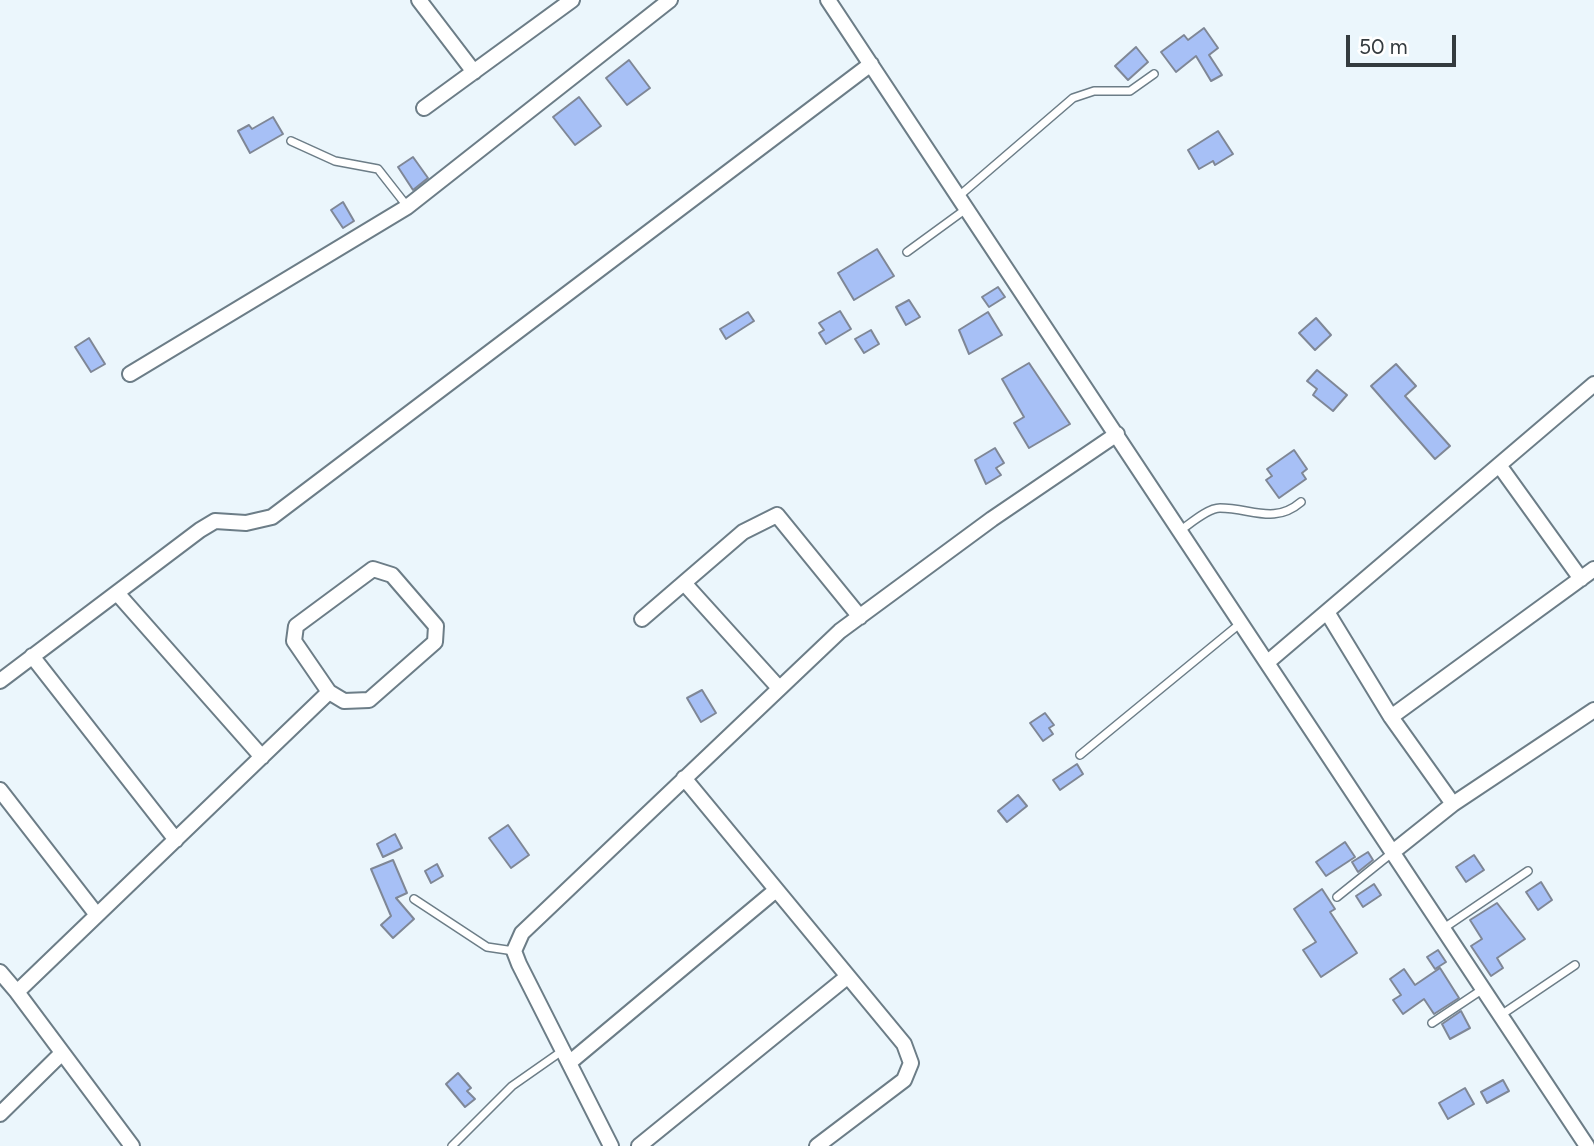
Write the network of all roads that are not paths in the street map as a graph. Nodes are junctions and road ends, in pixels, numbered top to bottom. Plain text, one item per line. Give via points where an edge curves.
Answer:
1 (419, 0) edge
2 (670, 0) edge
3 (828, 0) edge
4 (563, 2) edge
5 (871, 64) junction
6 (474, 72) junction
7 (1154, 74) dead end
8 (424, 108) dead end
9 (291, 141) dead end
10 (963, 202) junction
11 (407, 207) junction
12 (907, 252) dead end
13 (130, 374) dead end
14 (1594, 384) edge
15 (1117, 435) junction
16 (1499, 465) junction
17 (1301, 502) dead end
18 (1181, 530) junction
19 (1594, 569) edge
20 (1581, 579) junction
21 (684, 583) junction
22 (117, 593) junction
23 (1326, 611) junction
24 (860, 617) junction
25 (642, 619) dead end
26 (1242, 621) junction
27 (32, 656) junction
28 (1269, 661) junction
29 (0, 681) edge
30 (779, 688) junction
31 (329, 692) junction
32 (1594, 710) edge
33 (1391, 717) junction
34 (1080, 755) dead end
35 (262, 757) junction
36 (684, 778) junction
37 (0, 790) edge
38 (1453, 804) junction
39 (176, 840) junction
40 (1394, 851) junction
41 (1528, 871) dead end
42 (776, 890) junction
43 (1337, 897) dead end
44 (414, 899) dead end
45 (97, 915) junction
46 (1444, 928) junction
47 (514, 951) junction
48 (1575, 965) dead end
49 (0, 972) edge
50 (847, 977) junction
51 (1484, 988) junction
52 (17, 992) junction
53 (1502, 1015) junction
54 (1432, 1023) dead end
55 (62, 1053) junction
56 (565, 1057) junction
57 (0, 1114) edge
58 (1588, 1140) edge
59 (132, 1146) edge
60 (452, 1146) edge
61 (611, 1146) edge
62 (639, 1146) edge
63 (817, 1146) edge

1 - 6 street
2 - 11 street
3 - 5 street
4 - 6 street
5 - 10 street
5 - 22 street via 272,517 246,523 215,522
6 - 8 street
7 - 10 lane via 1130,91 1094,91 1073,98
9 - 11 lane via 335,161 378,169
10 - 12 lane
10 - 15 street
11 - 13 street
14 - 16 street
15 - 18 street
15 - 24 street via 992,519
16 - 20 street
16 - 23 street
17 - 18 lane via 1272,516 1217,508
18 - 26 street
19 - 20 street
20 - 33 street
21 - 24 street via 743,532 777,515
21 - 25 street
21 - 30 street
22 - 27 street
22 - 35 street
23 - 28 street
23 - 33 street
24 - 30 street
26 - 28 street
26 - 34 lane
27 - 29 street
27 - 39 street
28 - 40 street
30 - 36 street
31 - 31 street via 294,641 296,626 373,569 392,575 436,626 436,642 369,700 344,701
31 - 35 street
32 - 38 street
33 - 38 street
35 - 39 street
36 - 42 street
36 - 47 street via 522,933
37 - 45 street
38 - 40 street
39 - 45 street
40 - 43 lane
40 - 46 street
41 - 46 lane
42 - 50 street
42 - 56 street
44 - 47 lane via 487,947
45 - 52 street
46 - 51 street
47 - 56 street
48 - 53 lane
49 - 52 street
50 - 62 street
50 - 63 street via 904,1044 911,1063 904,1080
51 - 53 street
51 - 54 lane
52 - 55 street
53 - 58 street
55 - 57 street
55 - 59 street
56 - 60 lane via 512,1086
56 - 61 street

